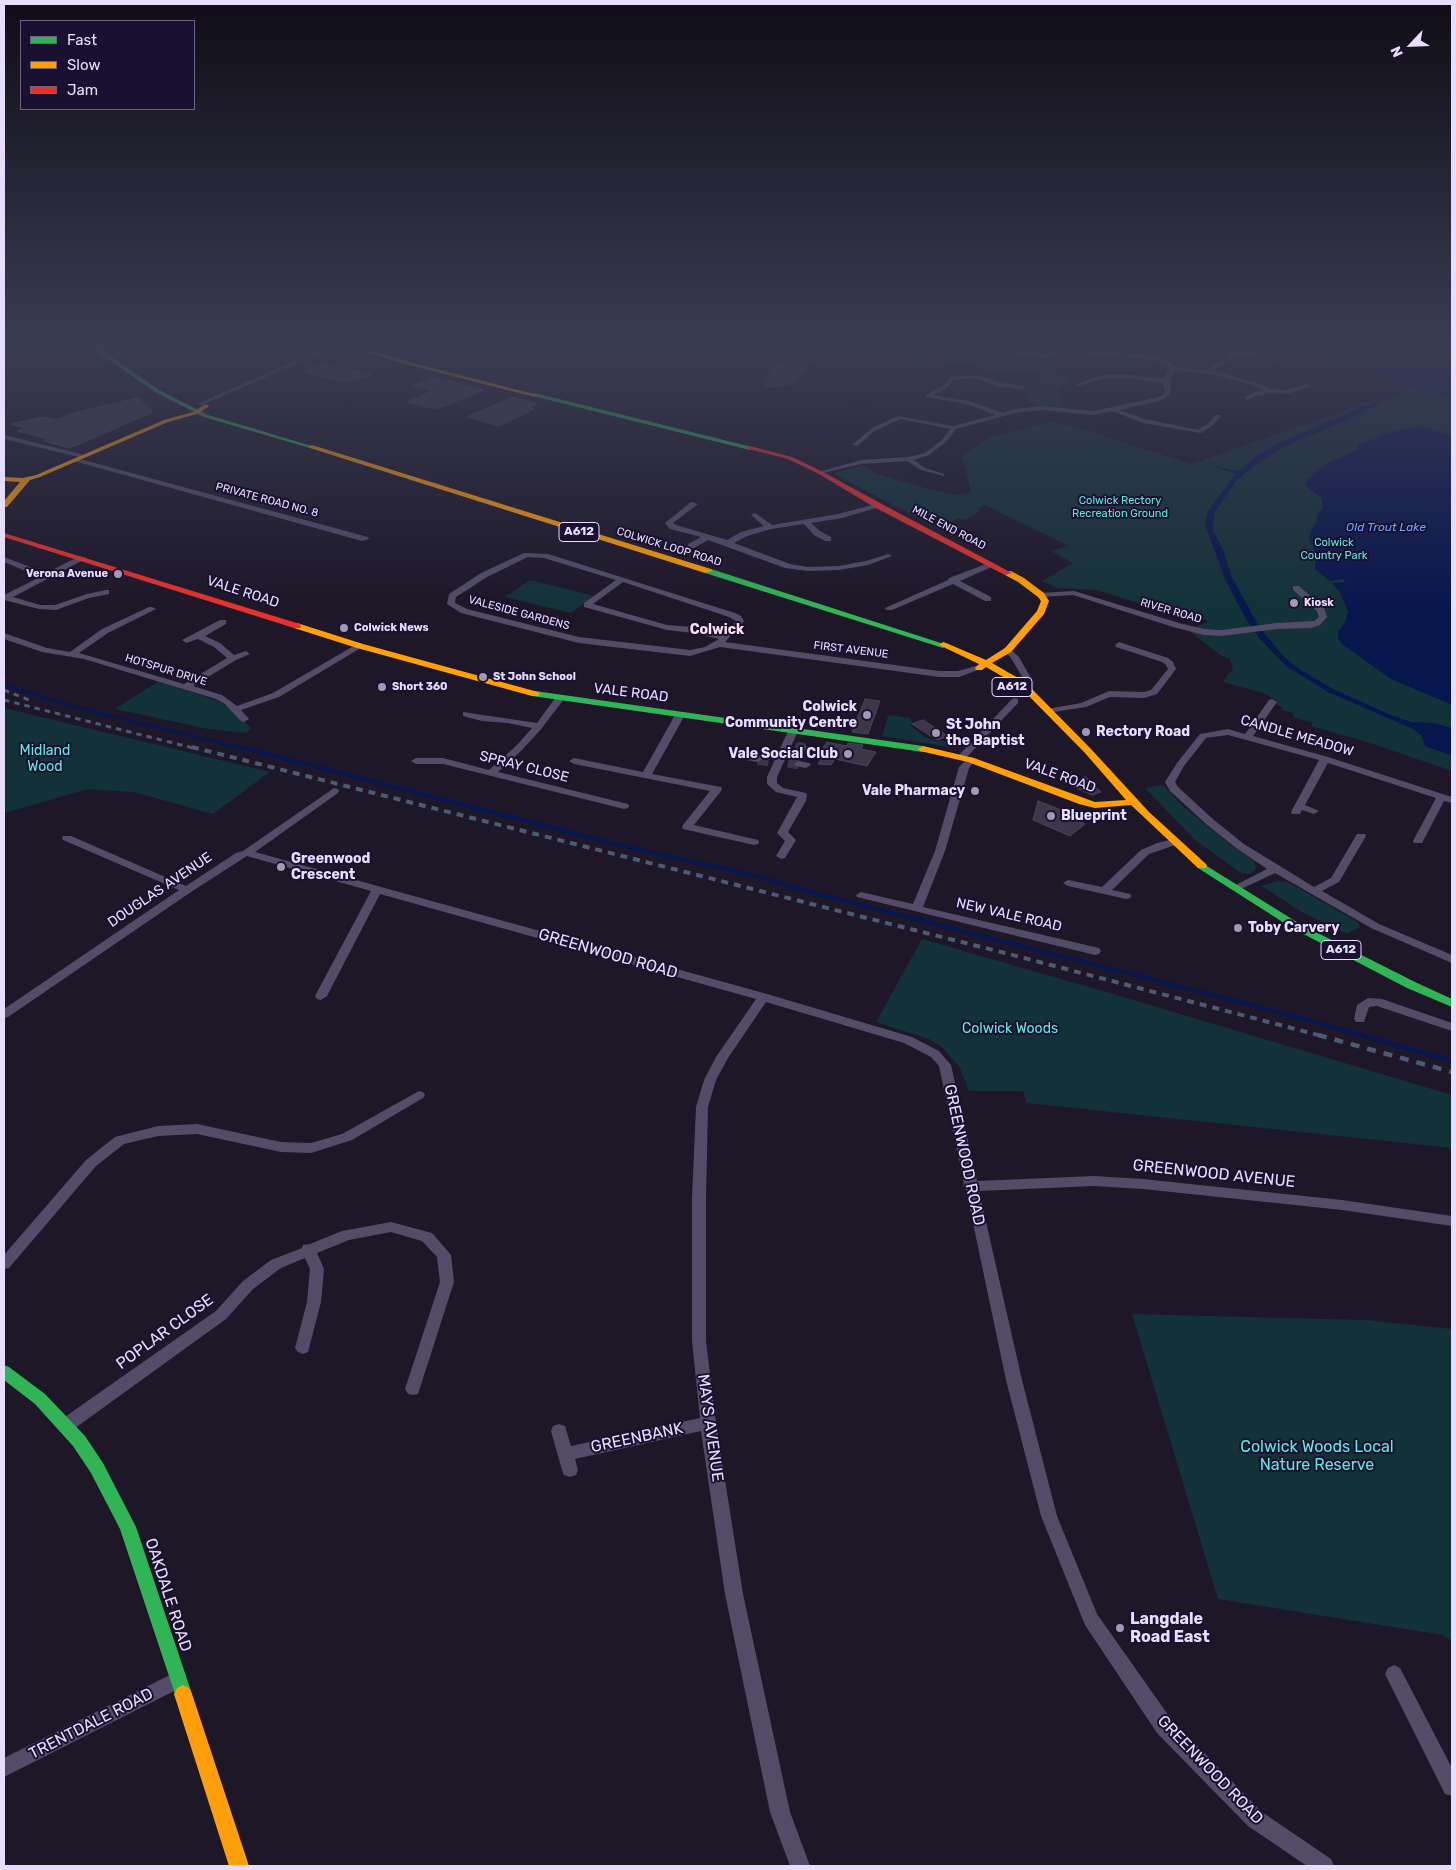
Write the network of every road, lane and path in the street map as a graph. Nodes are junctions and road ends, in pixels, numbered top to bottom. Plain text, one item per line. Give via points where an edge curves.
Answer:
1 (137, 433) edge
2 (267, 433) edge
3 (690, 433) edge
4 (869, 433) edge
5 (950, 433) edge
6 (4, 437) edge
7 (855, 444) dead end
8 (79, 458) junction
9 (908, 459) junction
10 (821, 473) junction
11 (942, 475) dead end
12 (4, 479) edge
13 (27, 479) junction
14 (694, 504) dead end
15 (4, 505) edge
16 (877, 505) junction
17 (755, 515) dead end
18 (806, 522) junction
19 (770, 527) junction
20 (4, 535) edge
21 (707, 538) junction
22 (365, 539) dead end
23 (828, 539) dead end
24 (728, 543) junction
25 (691, 546) dead end
26 (888, 556) dead end
27 (83, 558) junction
28 (4, 559) edge
29 (992, 565) junction
30 (46, 576) junction
31 (622, 579) junction
32 (952, 580) junction
33 (1293, 588) dead end
34 (106, 592) dead end
35 (1041, 594) junction
36 (5, 597) edge
37 (988, 599) dead end
38 (896, 607) dead end
39 (152, 610) dead end
40 (223, 622) dead end
41 (4, 636) edge
42 (198, 636) junction
43 (186, 640) dead end
44 (722, 641) junction
45 (1119, 645) dead end
46 (360, 646) junction
47 (1008, 650) junction
48 (73, 654) junction
49 (246, 654) dead end
50 (233, 658) junction
51 (983, 666) junction
52 (1028, 680) dead end
53 (185, 687) junction
54 (559, 699) junction
55 (1015, 701) dead end
56 (236, 709) junction
57 (1048, 709) junction
58 (1280, 709) dead end
59 (466, 714) dead end
60 (680, 715) junction
61 (244, 719) dead end
62 (540, 726) junction
63 (794, 728) junction
64 (1247, 736) junction
65 (966, 759) junction
66 (1325, 759) junction
67 (416, 761) dead end
68 (574, 761) dead end
69 (491, 773) junction
70 (646, 776) junction
71 (334, 791) dead end
72 (1441, 797) junction
73 (1452, 800) edge
74 (1133, 802) junction
75 (624, 806) dead end
76 (1314, 810) dead end
77 (1361, 836) dead end
78 (67, 838) dead end
79 (1418, 841) dead end
80 (754, 842) dead end
81 (1174, 842) junction
82 (247, 853) junction
83 (778, 862) dead end
84 (1274, 870) junction
85 (1068, 883) dead end
86 (1235, 888) junction
87 (377, 889) junction
88 (187, 890) junction
89 (1105, 891) junction
90 (1313, 892) junction
91 (861, 895) dead end
92 (1126, 896) dead end
93 (917, 908) junction
94 (1095, 951) dead end
95 (1452, 959) edge
96 (321, 996) dead end
97 (763, 997) junction
98 (1452, 1003) edge
99 (4, 1014) edge
100 (1360, 1019) dead end
101 (1452, 1025) edge
102 (419, 1095) dead end
103 (970, 1186) junction
104 (1452, 1221) edge
105 (308, 1249) junction
106 (4, 1264) edge
107 (303, 1348) dead end
108 (4, 1371) edge
109 (413, 1389) dead end
110 (708, 1423) junction
111 (65, 1426) junction
112 (559, 1432) dead end
113 (565, 1454) junction
114 (570, 1470) dead end
115 (1394, 1674) dead end
116 (178, 1680) junction
117 (4, 1768) edge
118 (1452, 1787) edge
119 (239, 1866) edge
120 (800, 1866) edge
121 (1324, 1866) edge

1 - 8 street
2 - 51 street, COLWICK LOOP ROAD / A612 via 955,650
3 - 10 street, MILE END ROAD via 782,456
4 - 7 street
5 - 9 street via 927,454
6 - 8 street, PRIVATE ROAD NO. 8
8 - 13 street
8 - 22 street, PRIVATE ROAD NO. 8
9 - 10 street via 861,462
9 - 11 street via 922,469
10 - 16 street, MILE END ROAD
12 - 13 street
13 - 15 street
14 - 21 street via 669,524
16 - 18 street
16 - 29 street, MILE END ROAD
17 - 19 street
18 - 19 street
18 - 23 street
19 - 24 street via 744,534
20 - 27 street, VALE ROAD
21 - 24 street
21 - 25 street
24 - 26 street via 780,563 808,569 839,568
27 - 30 street
27 - 46 street, VALE ROAD
28 - 30 street
29 - 32 street
29 - 35 street, MILE END ROAD
30 - 36 street
31 - 44 street, VALESIDE GARDENS via 738,618 739,624
31 - 44 street, FIRST AVENUE via 588,605 667,627 692,630
31 - 44 street, VALESIDE GARDENS via 545,556 527,555 484,575 452,596 451,604 464,611 579,640 690,653 708,649
32 - 37 street
32 - 38 street
33 - 35 street, RIVER ROAD via 1321,610 1323,617 1312,625 1222,633 1204,632 1074,593
34 - 36 street via 94,591 56,608 39,607
35 - 47 street via 1044,600 1041,612
39 - 48 street via 104,631
40 - 42 street
41 - 48 street, HOTSPUR DRIVE via 45,650
42 - 43 street
42 - 50 street
44 - 51 street, FIRST AVENUE via 940,674 959,674
45 - 57 street via 1170,664 1172,669 1154,692 1144,695 1110,694 1083,705
46 - 54 street, VALE ROAD via 518,691
46 - 56 street via 276,695
47 - 51 street
47 - 52 street
48 - 53 street, HOTSPUR DRIVE
49 - 50 street
50 - 53 street
51 - 57 street, A612 via 1022,684
53 - 56 street, HOTSPUR DRIVE via 219,698
54 - 60 street, VALE ROAD
54 - 62 street
55 - 65 street
56 - 61 street, HOTSPUR DRIVE
57 - 74 street, A612
58 - 64 street via 1270,704
59 - 62 street
60 - 63 street, VALE ROAD
60 - 70 street
62 - 69 street
63 - 65 street, VALE ROAD via 884,741
63 - 83 street via 800,748 779,761 772,776 772,784 780,790 802,795 782,833 790,840
64 - 66 street, CANDLE MEADOW
64 - 84 street, CANDLE MEADOW via 1214,732 1203,736 1170,782 1210,822
65 - 74 street, VALE ROAD via 1083,802 1095,805
65 - 93 street via 940,851
66 - 72 street, CANDLE MEADOW
66 - 76 street via 1298,809
67 - 69 street, SPRAY CLOSE via 443,761
68 - 70 street
69 - 75 street, SPRAY CLOSE
70 - 80 street via 717,789 687,827
71 - 82 street, DOUGLAS AVENUE
72 - 73 street, CANDLE MEADOW
72 - 79 street
74 - 81 street, A612
77 - 90 street via 1335,880
78 - 88 street
81 - 86 street, A612
81 - 89 street via 1145,852
82 - 87 street, GREENWOOD ROAD
82 - 88 street, DOUGLAS AVENUE
84 - 86 street
84 - 90 street, CANDLE MEADOW
85 - 89 street
86 - 98 street, A612 via 1327,943
87 - 96 street
87 - 97 street, GREENWOOD ROAD
88 - 99 street, DOUGLAS AVENUE
89 - 92 street
90 - 95 street, CANDLE MEADOW via 1375,926
91 - 93 street, NEW VALE ROAD
93 - 94 street, NEW VALE ROAD
97 - 103 street, GREENWOOD ROAD via 908,1040 935,1054 945,1065
97 - 110 street, MAYS AVENUE via 722,1057 710,1080 702,1107 699,1341
100 - 101 street via 1363,1005 1378,1002
102 - 106 street via 347,1137 311,1148 281,1146 197,1129 158,1131 120,1140 91,1163
103 - 104 street, GREENWOOD AVENUE via 1094,1181 1143,1184 1342,1205
103 - 121 street, GREENWOOD ROAD via 1048,1516 1091,1619 1164,1726 1255,1819
105 - 107 street via 317,1269 314,1302
105 - 109 street, POPLAR CLOSE via 348,1235 391,1227 427,1237 444,1255 447,1282
105 - 111 street, POPLAR CLOSE via 276,1264 248,1285 221,1315
108 - 111 street, OAKDALE ROAD via 40,1399
110 - 113 street, GREENBANK
110 - 120 street, MAYS AVENUE via 734,1594 780,1812
111 - 116 street, OAKDALE ROAD via 97,1468 128,1527
112 - 113 street
113 - 114 street
115 - 118 street
116 - 117 street, TRENTDALE ROAD
116 - 119 street, OAKDALE ROAD

